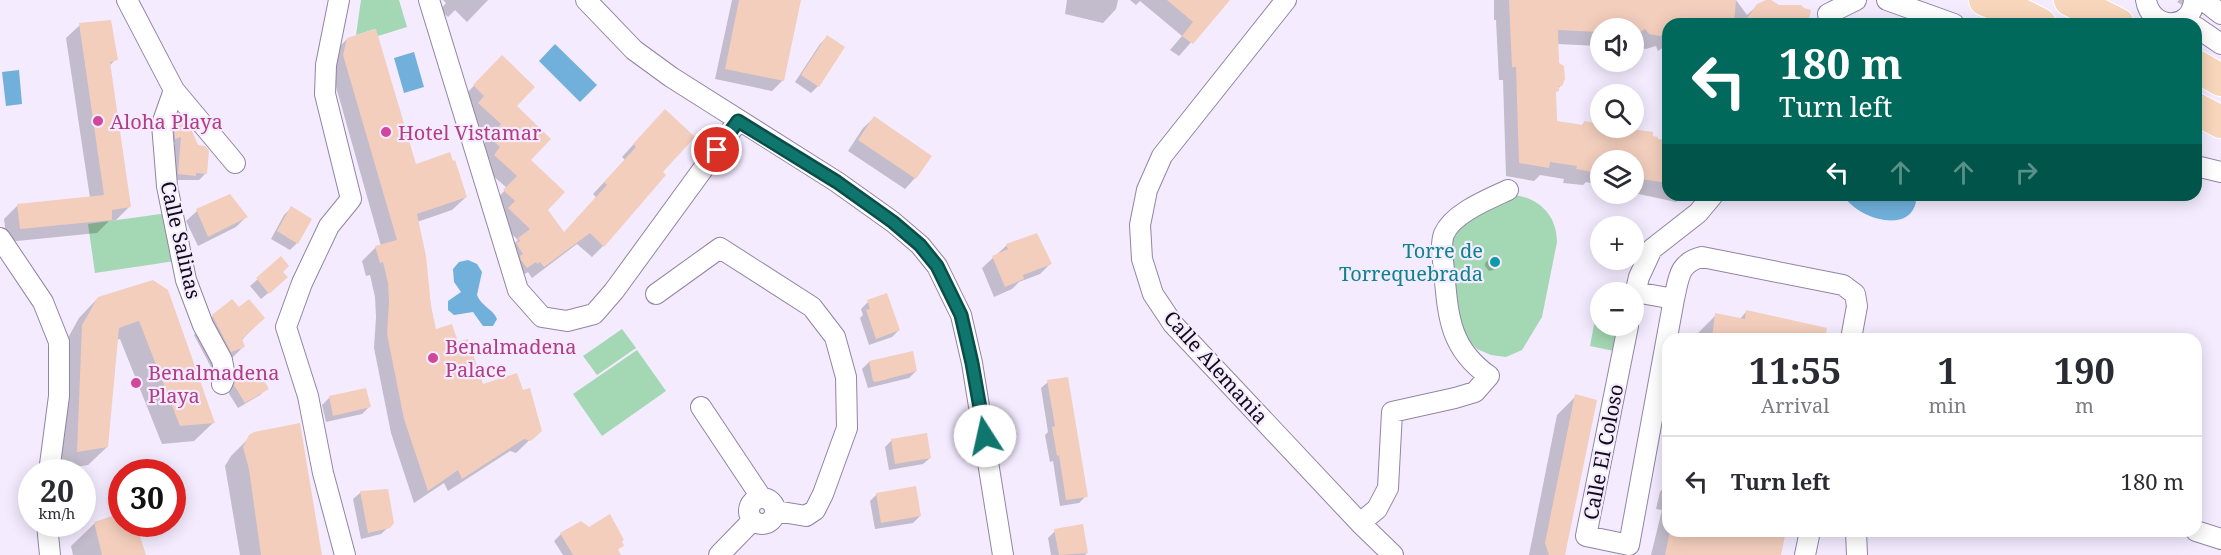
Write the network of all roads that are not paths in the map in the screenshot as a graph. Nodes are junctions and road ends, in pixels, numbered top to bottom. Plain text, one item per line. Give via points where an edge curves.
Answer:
1 (127, 0) edge
2 (339, 0) edge
3 (429, 0) edge
4 (586, 0) edge
5 (1286, 0) edge
6 (1856, 0) edge
7 (1887, 0) edge
8 (1985, 0) edge
9 (2044, 0) edge
10 (2070, 0) edge
11 (2146, 0) edge
12 (2194, 0) edge
13 (2204, 0) edge
14 (1825, 10) edge
15 (2221, 14) edge
16 (1937, 18) edge
17 (2028, 18) edge
18 (2092, 18) edge
19 (2098, 18) edge
20 (2156, 18) edge
21 (2190, 18) edge
22 (2202, 32) edge
23 (2221, 44) edge
24 (2202, 69) edge
25 (2221, 80) edge
26 (2202, 84) edge
27 (174, 90) junction
28 (2221, 94) edge
29 (2202, 112) edge
30 (738, 121) junction
31 (2221, 122) edge
32 (235, 163) dead end
33 (2202, 167) edge
34 (2221, 172) edge
35 (2202, 179) edge
36 (2221, 184) edge
37 (1508, 190) dead end
38 (1708, 201) edge
39 (0, 238) edge
40 (1639, 282) edge
41 (1644, 291) edge
42 (656, 294) dead end
43 (1674, 298) junction
44 (1668, 333) edge
45 (1852, 333) edge
46 (1626, 336) edge
47 (1662, 364) edge
48 (222, 384) dead end
49 (701, 407) dead end
50 (51, 459) edge
51 (761, 497) junction
52 (776, 511) junction
53 (753, 520) junction
54 (1360, 523) junction
55 (2202, 533) edge
56 (48, 537) edge
57 (1809, 537) edge
58 (1856, 537) edge
59 (2221, 539) edge
60 (50, 555) edge
61 (345, 555) edge
62 (719, 555) edge
63 (1003, 555) edge
64 (1393, 555) edge
65 (1805, 555) edge
66 (1857, 555) edge

1 - 27 street
2 - 61 street via 325,94 351,199 329,226 286,327 308,396
3 - 30 street via 518,290 542,317 567,321 594,314
4 - 30 street via 634,50
5 - 54 street, Calle Alemania via 1162,156 1147,190 1140,225 1142,259 1153,294 1173,324
6 - 14 street
7 - 16 street
8 - 17 main road
9 - 18 main road
10 - 19 main road
11 - 20 street
12 - 21 street
13 - 15 street
22 - 23 street
24 - 25 main road
26 - 28 main road
27 - 32 street
27 - 48 street, Calle Salinas via 162,124 167,186 186,280 222,360
29 - 31 main road
30 - 63 street via 893,222 937,266 961,315 972,363
33 - 34 street
35 - 36 street
37 - 54 street via 1457,218 1445,232 1442,244 1448,313 1454,335 1472,364 1489,376 1475,392 1392,412 1388,488 1377,509
38 - 40 street via 1652,249
39 - 50 street via 44,303 59,342 59,396
41 - 43 street
42 - 52 street via 720,248 812,306 835,337 846,377 848,428 815,510 806,516
43 - 44 street, Calle El Coloso
43 - 45 street via 1682,269 1690,260 1702,257 1844,285 1855,294
46 - 47 street, Calle El Coloso via 1586,536 1629,545
49 - 51 street
51 - 52 street via 773,502
51 - 53 street via 751,504 749,513
52 - 53 street via 770,522 761,524
53 - 62 street
54 - 64 street, Calle Alemania
55 - 59 street
56 - 60 street
57 - 65 street
58 - 66 street

